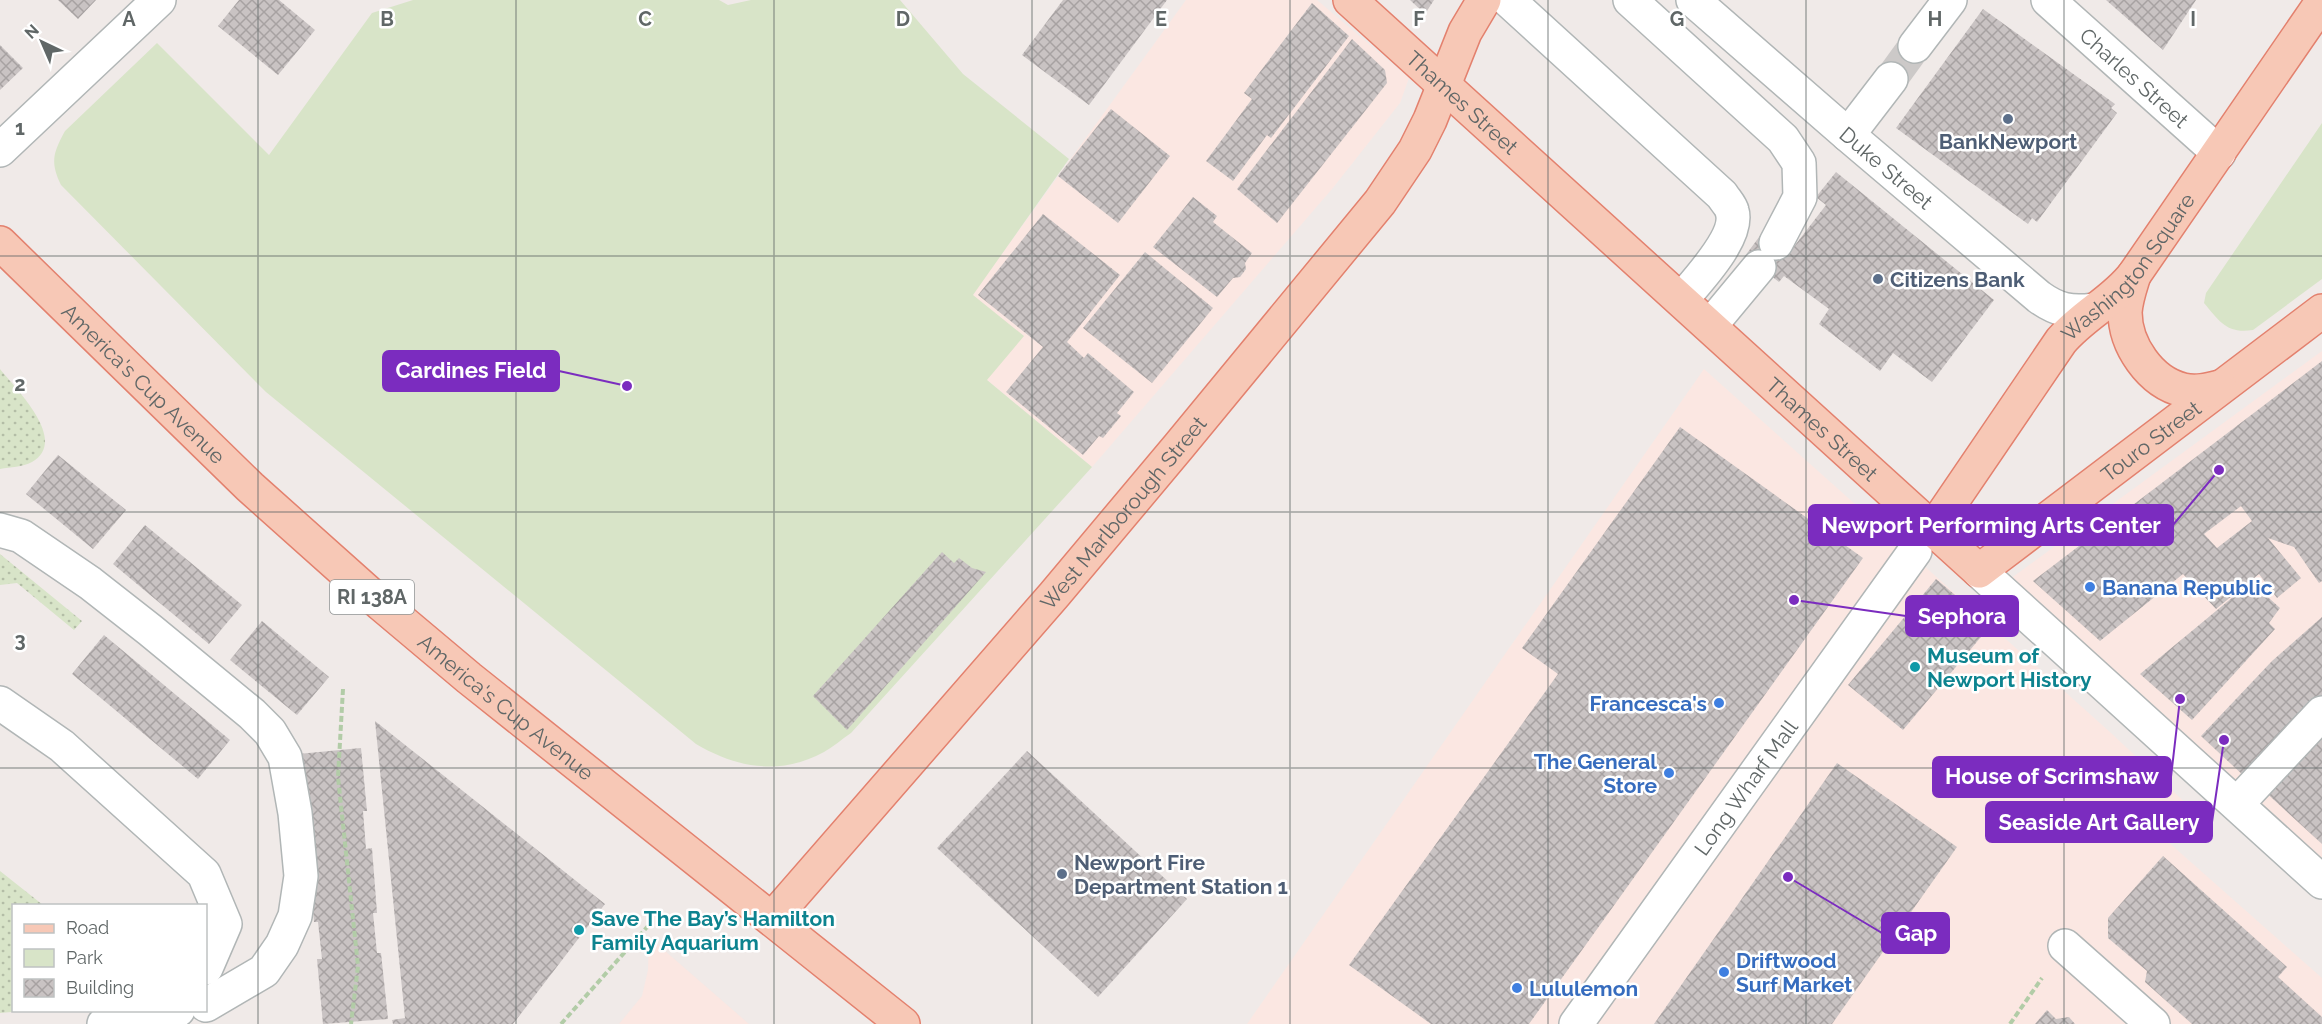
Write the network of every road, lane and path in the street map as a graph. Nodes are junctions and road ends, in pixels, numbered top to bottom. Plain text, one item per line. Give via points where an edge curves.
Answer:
1 (159, 0) edge
2 (1350, 0) edge
3 (1484, 0) edge
4 (1508, 0) edge
5 (1630, 0) edge
6 (1693, 0) edge
7 (1950, 0) edge
8 (2048, 0) edge
9 (2322, 2) edge
10 (1915, 46) tunnel mouth
11 (1891, 79) tunnel mouth
12 (1444, 84) junction
13 (1848, 135) junction
14 (0, 150) edge
15 (2219, 153) junction
16 (0, 243) edge
17 (2134, 275) junction
18 (1681, 300) junction
19 (2093, 310) junction
20 (2322, 311) edge
21 (1710, 326) junction
22 (2220, 387) junction
23 (0, 530) edge
24 (1924, 540) junction
25 (1979, 571) junction
26 (343, 689) dead end
27 (0, 703) edge
28 (2322, 713) edge
29 (2236, 804) junction
30 (2322, 882) edge
31 (772, 919) junction
32 (648, 926) dead end
33 (2065, 946) joint
34 (207, 966) edge
35 (207, 1004) edge
36 (170, 1012) edge
37 (144, 1015) edge
38 (104, 1024) edge
39 (351, 1024) edge
40 (561, 1024) edge
41 (903, 1024) edge
42 (1576, 1024) edge
43 (2010, 1024) edge
44 (2152, 1024) edge

1 - 14 street
2 - 12 main road, Thames Street
3 - 12 main road, West Marlborough Street via 1465,32
4 - 18 street via 1722,195 1733,212 1733,230
5 - 21 street via 1783,139 1799,163 1800,196 1768,255
6 - 13 street, Duke Street
7 - 10 street
8 - 15 street, Charles Street
9 - 15 main road, Washington Square
11 - 13 street
12 - 18 main road, Thames Street
12 - 31 main road, West Marlborough Street via 1415,150 1380,202 1054,595
13 - 19 street, Duke Street via 2048,303 2069,312
15 - 17 main road, Washington Square
16 - 31 main road, America's Cup Avenue / RI 138A via 234,472 381,604
17 - 19 main road, Washington Square
17 - 22 main road via 2126,300 2126,327 2146,366 2181,389
18 - 21 main road, Thames Street
19 - 24 main road, Washington Square via 2061,341
20 - 22 main road, Touro Street
21 - 24 main road, Thames Street
22 - 25 main road, Touro Street
23 - 35 street via 21,536 150,630 252,714 270,732 285,757 302,876 294,916 282,945 264,971
24 - 25 main road, Thames Street
24 - 42 street, Long Wharf Mall
25 - 29 street, Thames Street
26 - 39 path via 338,777 358,966
27 - 34 street via 62,746 204,874 225,924
28 - 29 street
29 - 30 street, Thames Street
31 - 41 main road, America's Cup Avenue / RI 138A
32 - 40 path
33 - 43 path
33 - 44 street
36 - 37 street
37 - 38 street

